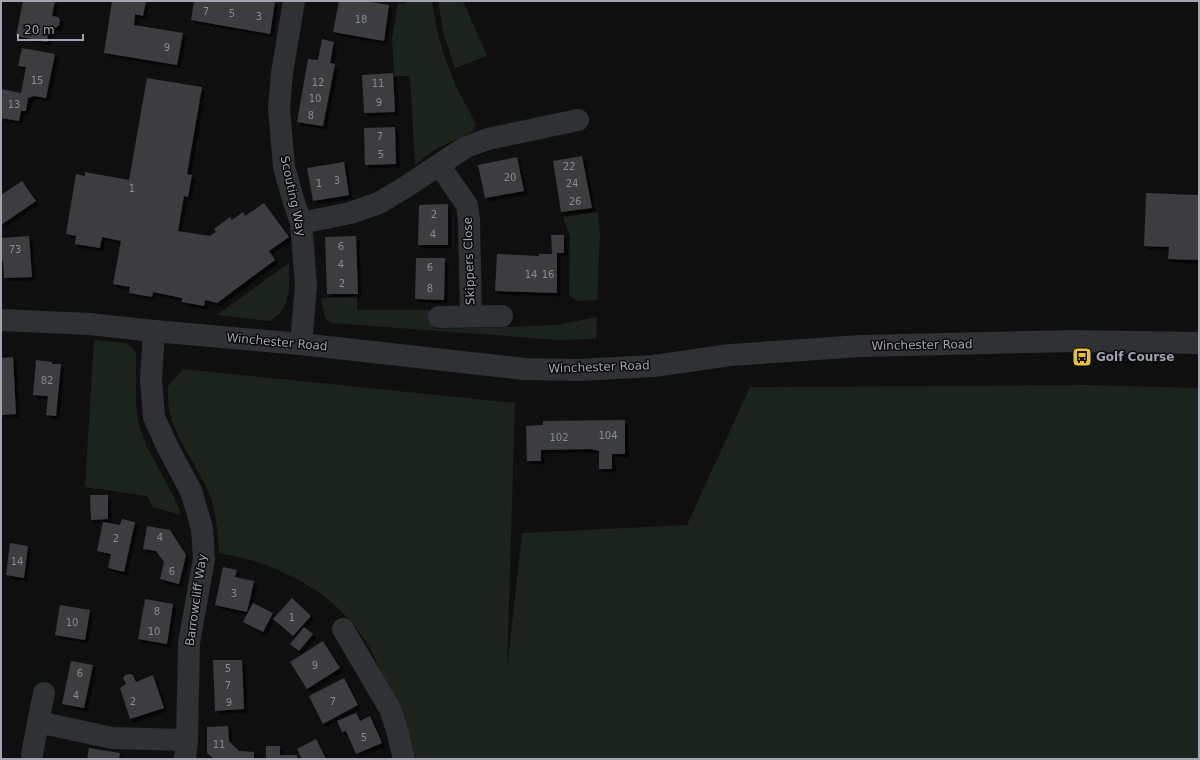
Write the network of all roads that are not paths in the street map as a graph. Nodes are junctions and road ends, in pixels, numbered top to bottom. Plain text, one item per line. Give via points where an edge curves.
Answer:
1 (294, 1) edge
2 (578, 120) dead end
3 (439, 165) junction
4 (301, 223) junction
5 (471, 316) junction
6 (502, 316) dead end
7 (439, 317) dead end
8 (1, 320) edge
9 (154, 331) junction
10 (1199, 343) edge
11 (301, 344) junction
12 (343, 629) dead end
13 (44, 693) dead end
14 (38, 722) junction
15 (186, 749) edge
16 (32, 754) dead end
17 (404, 759) edge

1 - 4 street, Scouting Way via 279,108 284,167
2 - 3 street via 488,139 466,147
3 - 4 street via 379,203 350,213
3 - 5 street, Skippers Close via 468,212
4 - 11 street, Scouting Way via 306,285
5 - 6 street, Skippers Close
5 - 7 street, Skippers Close
8 - 9 street, Winchester Road via 90,324
9 - 11 street, Winchester Road
9 - 15 street, Barrowcliff Way via 151,380 154,417 191,491 202,528 204,559 189,643
10 - 11 street, Winchester Road via 1074,341 861,346 730,355 654,366 578,370 525,368
12 - 17 street via 390,710
13 - 14 street
14 - 15 street via 112,738
14 - 16 street

